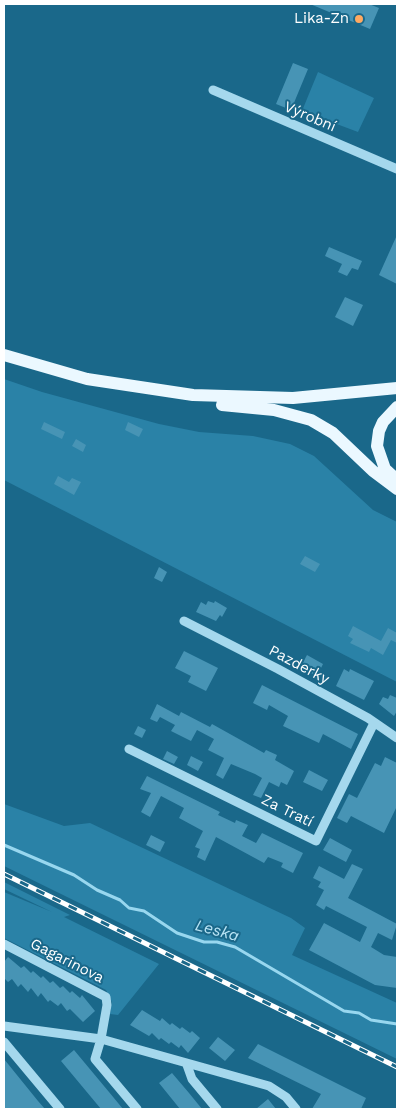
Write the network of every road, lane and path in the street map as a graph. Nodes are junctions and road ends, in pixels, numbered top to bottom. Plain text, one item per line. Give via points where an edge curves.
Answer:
1 (213, 90) dead end
2 (397, 170) edge
3 (4, 355) edge
4 (397, 388) edge
5 (142, 389) junction
6 (397, 407) edge
7 (397, 480) edge
8 (397, 489) edge
9 (184, 621) dead end
10 (374, 723) junction
11 (397, 738) edge
12 (130, 749) dead end
13 (4, 944) edge
14 (4, 1026) edge
15 (101, 1039) junction
16 (4, 1042) edge
17 (187, 1065) junction
18 (60, 1109) edge
19 (137, 1109) edge
20 (217, 1109) edge
21 (296, 1109) edge

1 - 2 street, Výrobní
3 - 5 main road via 87,379
4 - 5 main road via 325,396 264,398
5 - 8 main road via 183,402 274,410 311,420 333,434
6 - 7 main road via 383,422 378,446 385,470
9 - 10 street, Pazderky
10 - 11 street, Pazderky
10 - 12 street, Za Tratí via 316,841
13 - 15 street, Gagarinova via 106,997
14 - 15 street
15 - 17 street
15 - 19 street, Gagarinova via 95,1059
16 - 18 street
17 - 20 street via 192,1079
17 - 21 street via 270,1086

